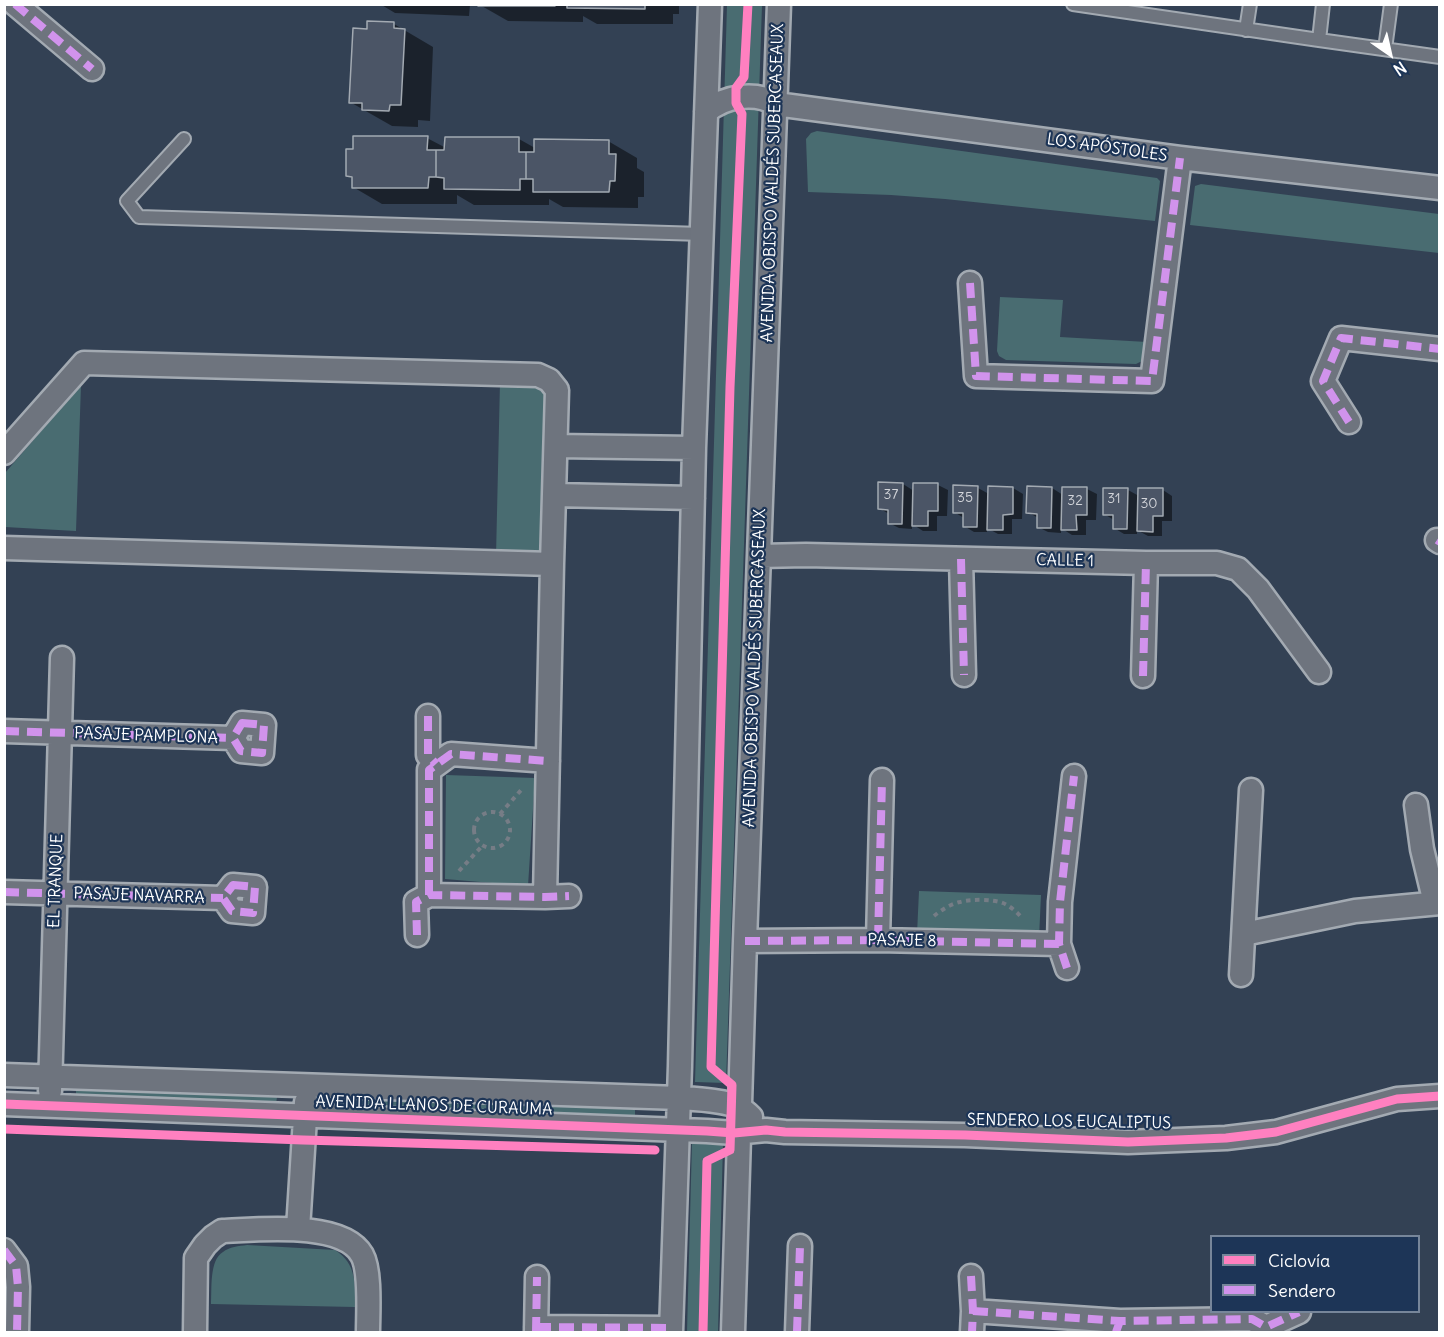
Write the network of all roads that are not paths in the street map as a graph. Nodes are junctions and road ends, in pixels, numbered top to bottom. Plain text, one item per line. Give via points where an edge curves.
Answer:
1 (15, 4) edge
2 (710, 4) edge
3 (780, 4) edge
4 (1073, 4) edge
5 (1250, 4) edge
6 (1323, 4) edge
7 (1391, 4) edge
8 (1246, 30) junction
9 (1319, 40) junction
10 (1385, 49) junction
11 (1440, 57) edge
12 (92, 69) dead end
13 (776, 104) junction
14 (706, 112) junction
15 (184, 139) dead end
16 (1180, 158) junction
17 (1440, 188) edge
18 (702, 234) junction
19 (970, 283) dead end
20 (1440, 349) edge
21 (1349, 422) dead end
22 (556, 446) junction
23 (694, 448) junction
24 (4, 453) edge
25 (555, 495) junction
26 (693, 498) junction
27 (4, 548) edge
28 (759, 556) junction
29 (961, 559) junction
30 (1146, 563) junction
31 (552, 564) junction
32 (62, 658) dead end
33 (1319, 672) dead end
34 (964, 675) dead end
35 (1143, 676) dead end
36 (428, 716) dead end
37 (4, 731) edge
38 (60, 733) junction
39 (233, 738) dead end
40 (548, 761) junction
41 (436, 764) junction
42 (1074, 776) dead end
43 (882, 780) dead end
44 (1251, 790) dead end
45 (1416, 806) dead end
46 (4, 891) edge
47 (55, 893) junction
48 (429, 895) junction
49 (568, 896) dead end
50 (544, 897) junction
51 (223, 898) dead end
52 (1437, 903) edge
53 (1244, 933) junction
54 (417, 935) dead end
55 (878, 940) junction
56 (745, 941) junction
57 (1059, 944) junction
58 (1066, 968) dead end
59 (1241, 975) dead end
60 (4, 1075) edge
61 (50, 1075) junction
62 (307, 1085) junction
63 (1440, 1096) edge
64 (679, 1098) junction
65 (4, 1104) edge
66 (49, 1105) junction
67 (740, 1108) junction
68 (305, 1116) junction
69 (766, 1130) junction
70 (677, 1131) junction
71 (740, 1133) junction
72 (298, 1229) junction
73 (800, 1246) dead end
74 (4, 1250) edge
75 (971, 1276) dead end
76 (537, 1277) dead end
77 (1296, 1313) edge
78 (972, 1322) edge
79 (1118, 1327) edge
80 (536, 1329) edge
81 (671, 1330) edge
82 (1266, 1330) edge
83 (17, 1332) edge
84 (195, 1332) edge
85 (368, 1332) edge
86 (733, 1332) edge
87 (797, 1332) edge

1 - 12 street
2 - 14 street
3 - 13 street, AVENIDA OBISPO VALDÉS SUBERCASEAUX
4 - 8 lane
5 - 8 lane
6 - 9 lane
7 - 10 lane
8 - 9 lane
9 - 10 lane
10 - 11 lane
13 - 14 street, LOS APÓSTOLES via 761,98 736,97
13 - 16 street, LOS APÓSTOLES
13 - 28 street, AVENIDA OBISPO VALDÉS SUBERCASEAUX
14 - 18 street
15 - 18 lane via 127,201 139,217
16 - 17 street, LOS APÓSTOLES
16 - 19 street via 1152,381 976,376
18 - 23 street
20 - 21 street via 1341,338 1323,381
22 - 23 street
22 - 24 street via 557,390 538,375 84,363
22 - 25 street
23 - 26 street
25 - 26 street
25 - 31 street
26 - 64 street
27 - 31 street
28 - 29 street, CALLE 1
28 - 56 street, AVENIDA OBISPO VALDÉS SUBERCASEAUX
29 - 30 street, CALLE 1
29 - 34 street
30 - 33 street, CALLE 1 via 1217,563 1238,569 1258,589
30 - 35 street
31 - 40 street
32 - 38 street, EL TRANQUE
36 - 41 street via 428,754
37 - 38 street, PASAJE PAMPLONA
38 - 39 street, PASAJE PAMPLONA
38 - 47 street, EL TRANQUE
40 - 41 street via 451,754
40 - 50 street
41 - 48 street via 429,771
42 - 57 street
43 - 55 street
44 - 53 street
45 - 52 street via 1422,849
46 - 47 street, PASAJE NAVARRA
47 - 51 street, PASAJE NAVARRA
47 - 61 street, EL TRANQUE
48 - 50 street
48 - 54 street via 416,902
49 - 50 street
52 - 53 street via 1355,911
53 - 59 street
55 - 56 street, PASAJE 8
55 - 57 street, PASAJE 8
56 - 67 street, AVENIDA OBISPO VALDÉS SUBERCASEAUX
57 - 58 street
60 - 61 street, AVENIDA LLANOS DE CURAUMA
61 - 62 street, AVENIDA LLANOS DE CURAUMA
61 - 66 street, EL TRANQUE
62 - 64 street, AVENIDA LLANOS DE CURAUMA
62 - 68 street
63 - 69 street, SENDERO LOS EUCALIPTUS via 1397,1099 1276,1132 1226,1138 1128,1142
64 - 67 street, AVENIDA LLANOS DE CURAUMA
64 - 70 street
65 - 66 street, AVENIDA LLANOS DE CURAUMA
66 - 68 street, AVENIDA LLANOS DE CURAUMA
67 - 69 street, AVENIDA LLANOS DE CURAUMA
67 - 71 street, AVENIDA OBISPO VALDÉS SUBERCASEAUX
68 - 70 street, AVENIDA LLANOS DE CURAUMA
68 - 72 street
69 - 71 street, AVENIDA LLANOS DE CURAUMA
70 - 71 street, AVENIDA LLANOS DE CURAUMA
70 - 81 street
71 - 86 street, AVENIDA OBISPO VALDÉS SUBERCASEAUX
72 - 84 street via 222,1231 213,1237 196,1258
72 - 85 street via 337,1236 352,1243 363,1256 369,1300
73 - 87 street
74 - 83 street via 16,1266
75 - 78 street
76 - 80 street
77 - 82 street
78 - 79 street
79 - 82 street via 1252,1319
80 - 81 street

